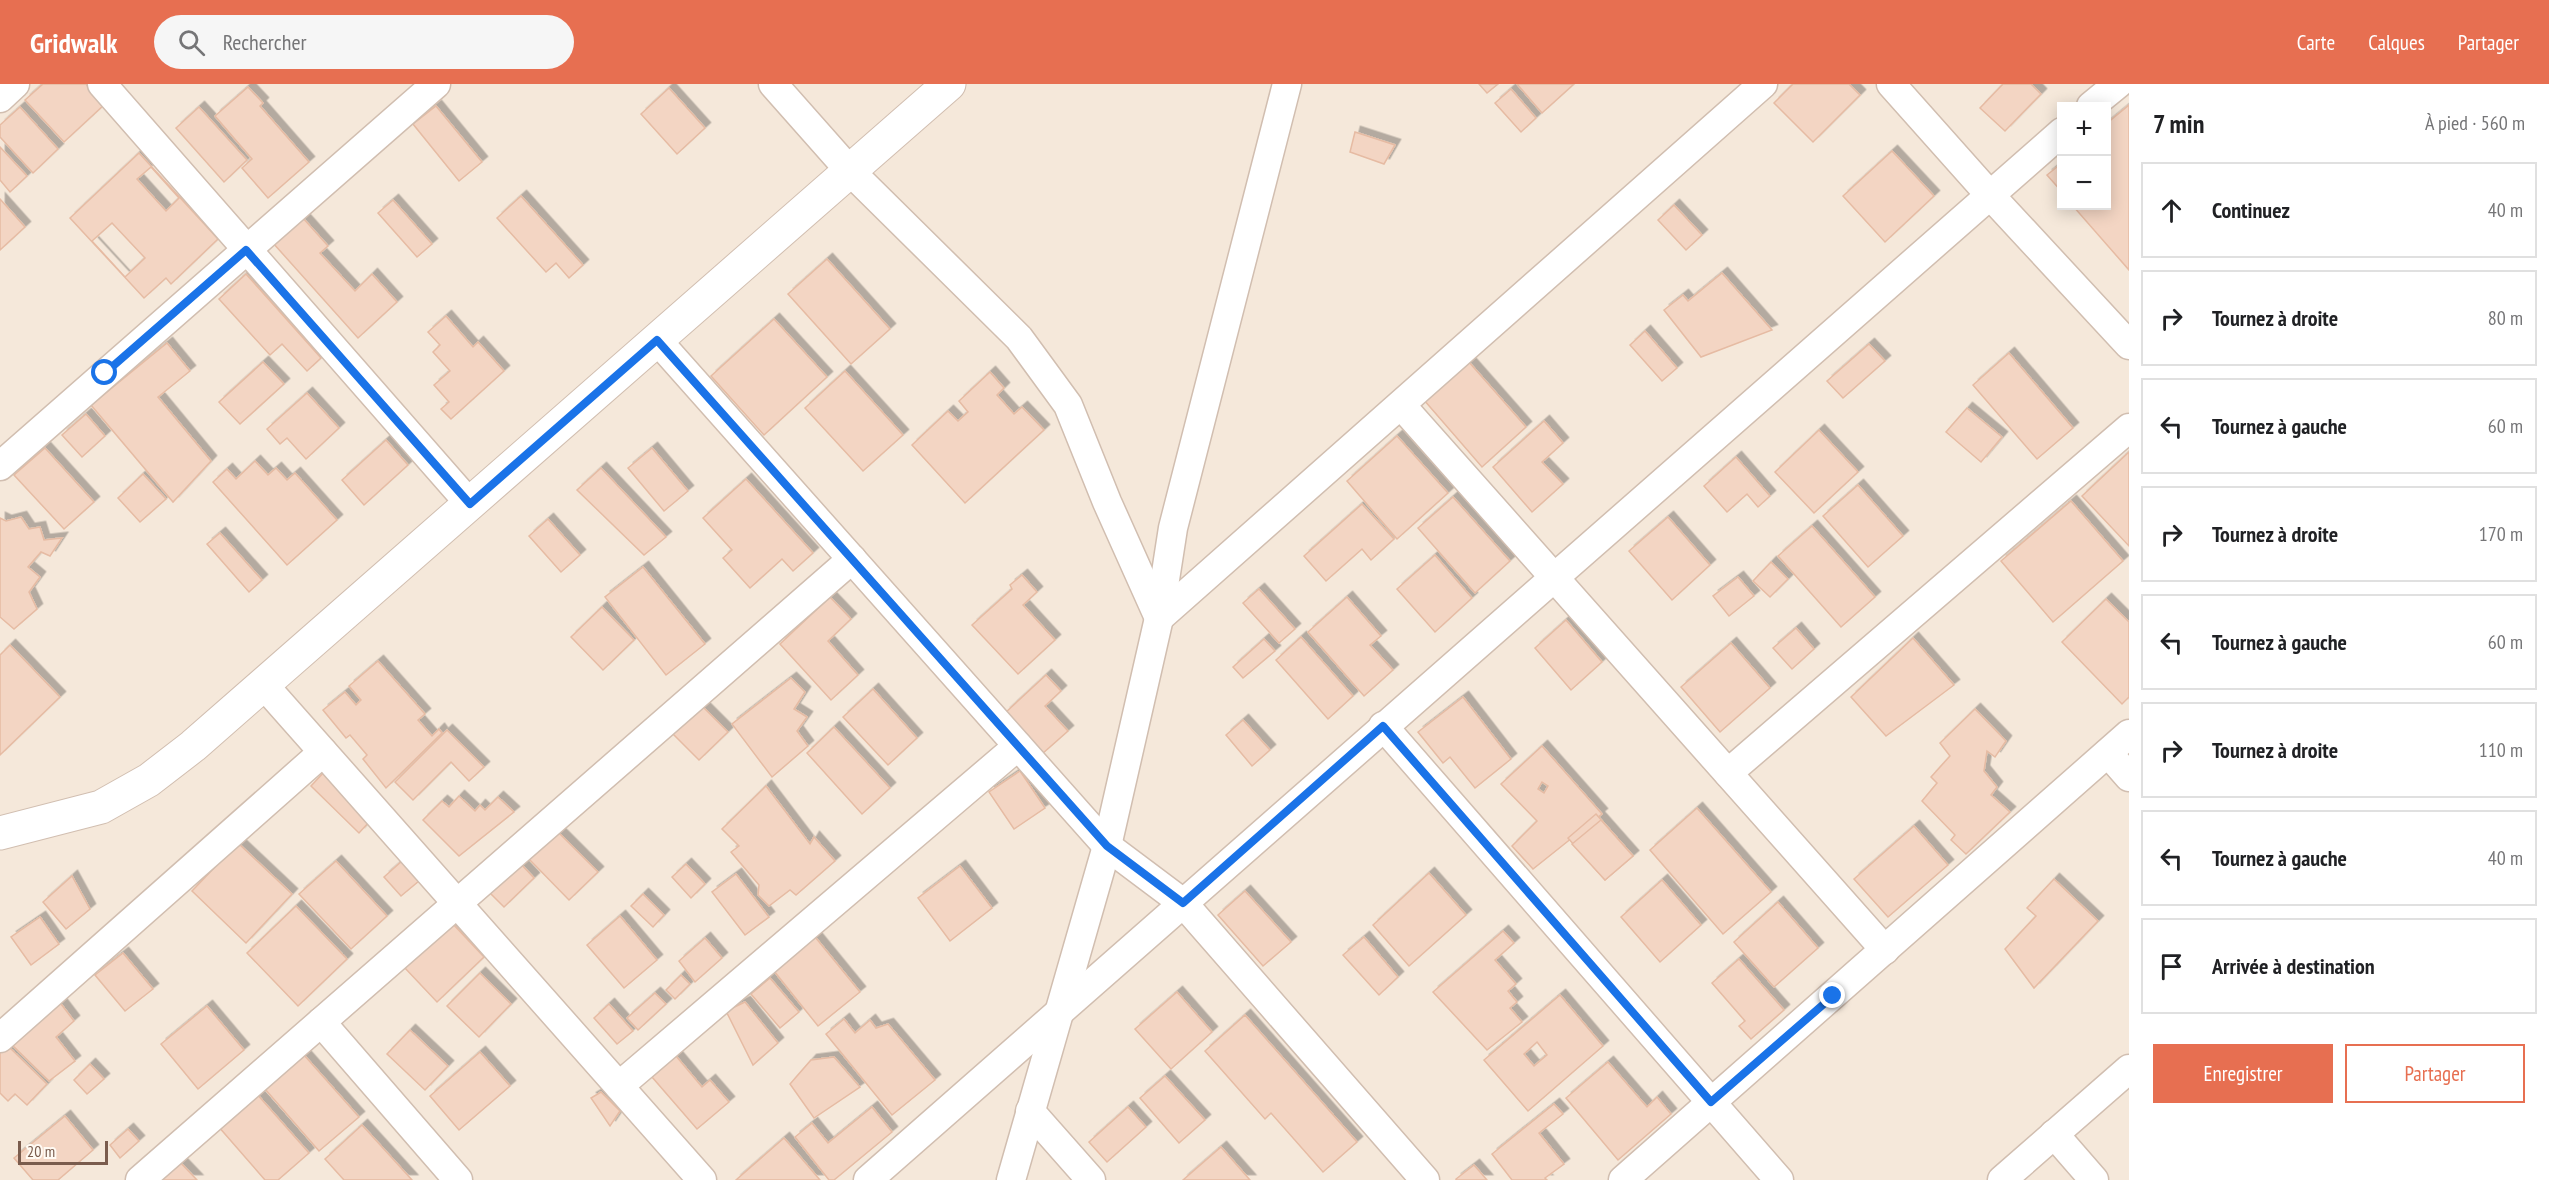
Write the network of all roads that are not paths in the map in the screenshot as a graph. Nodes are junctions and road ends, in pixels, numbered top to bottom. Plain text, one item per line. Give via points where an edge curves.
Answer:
1 (15, 84) edge
2 (102, 84) edge
3 (436, 84) edge
4 (773, 84) edge
5 (949, 84) edge
6 (1287, 84) edge
7 (1763, 84) edge
8 (1892, 84) edge
9 (2118, 84) edge
10 (0, 98) edge
11 (2096, 102) edge
12 (2057, 135) edge
13 (850, 171) junction
14 (1989, 194) junction
15 (246, 250) junction
16 (657, 340) junction
17 (2129, 345) edge
18 (1401, 405) junction
19 (2129, 428) edge
20 (0, 466) edge
21 (470, 504) junction
22 (852, 559) junction
23 (1554, 577) junction
24 (1159, 618) junction
25 (263, 684) junction
26 (1383, 726) junction
27 (2129, 734) edge
28 (1018, 746) junction
29 (323, 752) junction
30 (2108, 753) junction
31 (1728, 773) junction
32 (2129, 777) edge
33 (0, 833) edge
34 (1107, 846) junction
35 (457, 903) junction
36 (1183, 903) junction
37 (1885, 950) junction
38 (1062, 1009) junction
39 (321, 1022) junction
40 (0, 1038) edge
41 (2129, 1069) edge
42 (620, 1086) junction
43 (1711, 1102) junction
44 (1030, 1111) junction
45 (2054, 1134) junction
46 (140, 1180) edge
47 (458, 1180) edge
48 (702, 1180) edge
49 (868, 1180) edge
50 (1011, 1180) edge
51 (1091, 1180) edge
52 (1425, 1180) edge
53 (1623, 1180) edge
54 (1779, 1180) edge
55 (2002, 1180) edge
56 (2094, 1180) edge

1 - 10 street
2 - 15 street
3 - 15 street
4 - 13 street
5 - 13 street
6 - 24 street via 1173,528
7 - 18 street
8 - 14 street
9 - 11 street
12 - 14 street
13 - 16 street
13 - 24 street via 1020,338 1068,405
14 - 17 street
14 - 23 street
15 - 20 street
15 - 21 street
16 - 21 street
16 - 22 street
18 - 23 street
18 - 24 street
19 - 31 street
21 - 25 street
22 - 28 street
22 - 35 street
23 - 26 street
23 - 31 street
24 - 34 street
25 - 29 street
25 - 33 street via 149,780 101,807
26 - 36 street
26 - 43 street
27 - 30 street
28 - 34 street
28 - 42 street
29 - 35 street
29 - 40 street
30 - 32 street
30 - 37 street
31 - 37 street
34 - 36 street
34 - 38 street
35 - 39 street
35 - 42 street
36 - 38 street
36 - 52 street
37 - 43 street
38 - 44 street
38 - 49 street
39 - 46 street
39 - 47 street
41 - 45 street
42 - 48 street
43 - 53 street
43 - 54 street
44 - 50 street
44 - 51 street
45 - 55 street
45 - 56 street

